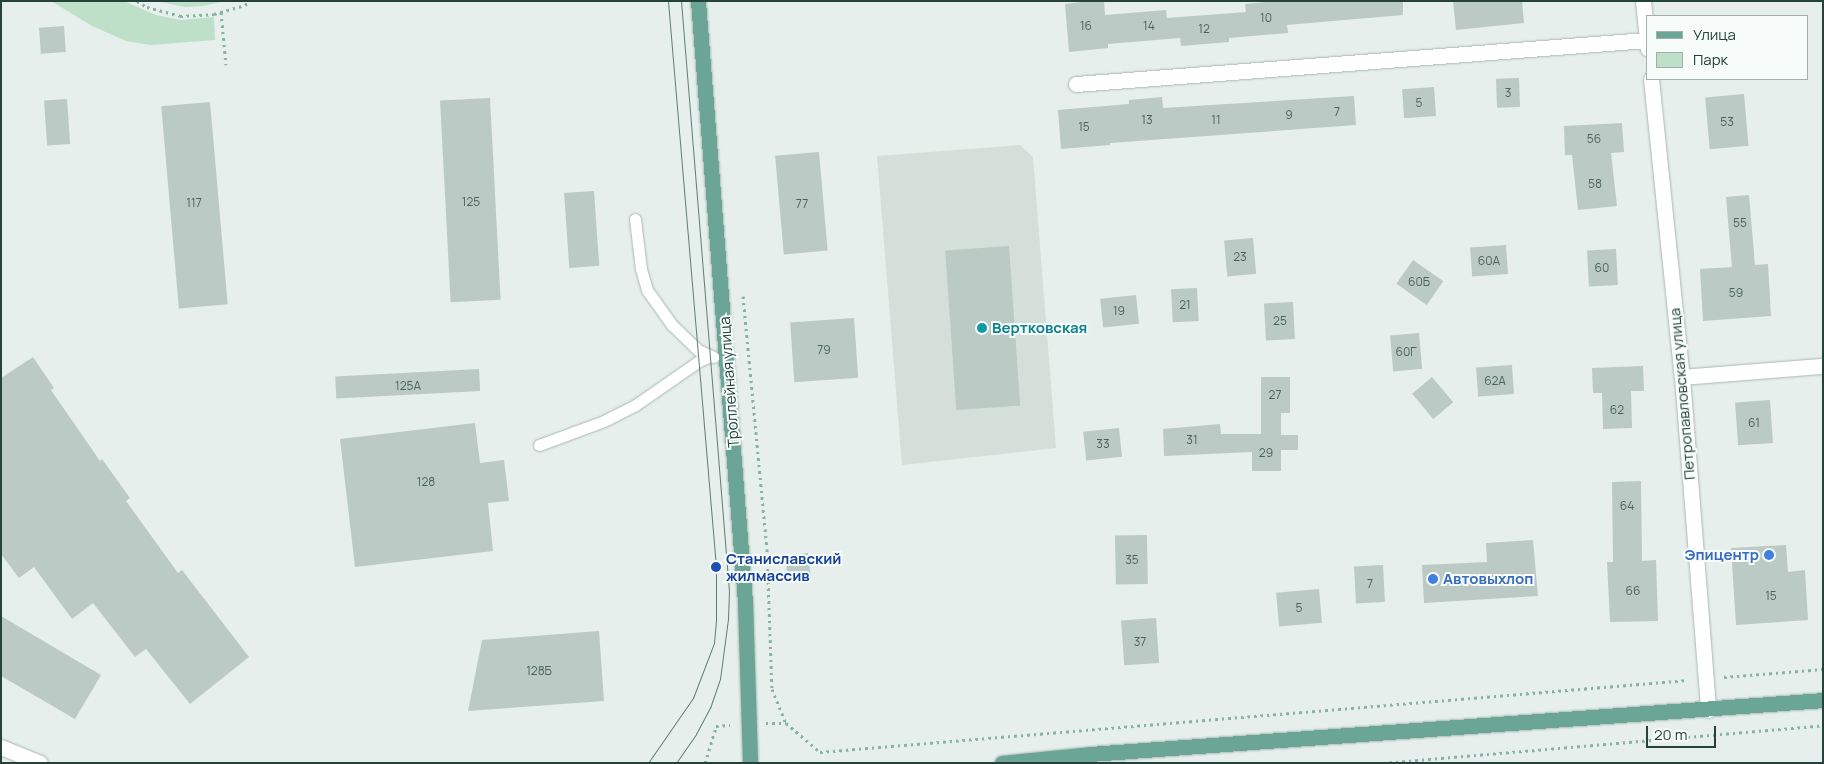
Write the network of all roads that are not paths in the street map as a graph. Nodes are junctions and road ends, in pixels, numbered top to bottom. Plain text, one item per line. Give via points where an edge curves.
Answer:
1 (698, 1) edge
2 (1643, 1) edge
3 (1646, 33) edge
4 (1646, 44) edge
5 (1651, 80) edge
6 (1076, 84) dead end
7 (635, 219) dead end
8 (710, 356) junction
9 (727, 358) junction
10 (1823, 366) edge
11 (1682, 377) junction
12 (540, 445) dead end
13 (1823, 700) edge
14 (1708, 710) junction
15 (1, 747) edge
16 (40, 763) edge
17 (750, 763) edge
18 (1002, 763) edge

1 - 9 main road, Троллейная улица
2 - 3 street
4 - 6 street
5 - 11 street, Петропавловская улица
7 - 8 lane via 647,290 672,325 698,350
8 - 9 lane
8 - 12 lane via 634,406
9 - 17 main road, Троллейная улица via 745,602
10 - 11 street
11 - 14 street, Петропавловская улица
13 - 14 main road
14 - 18 main road
15 - 16 street

